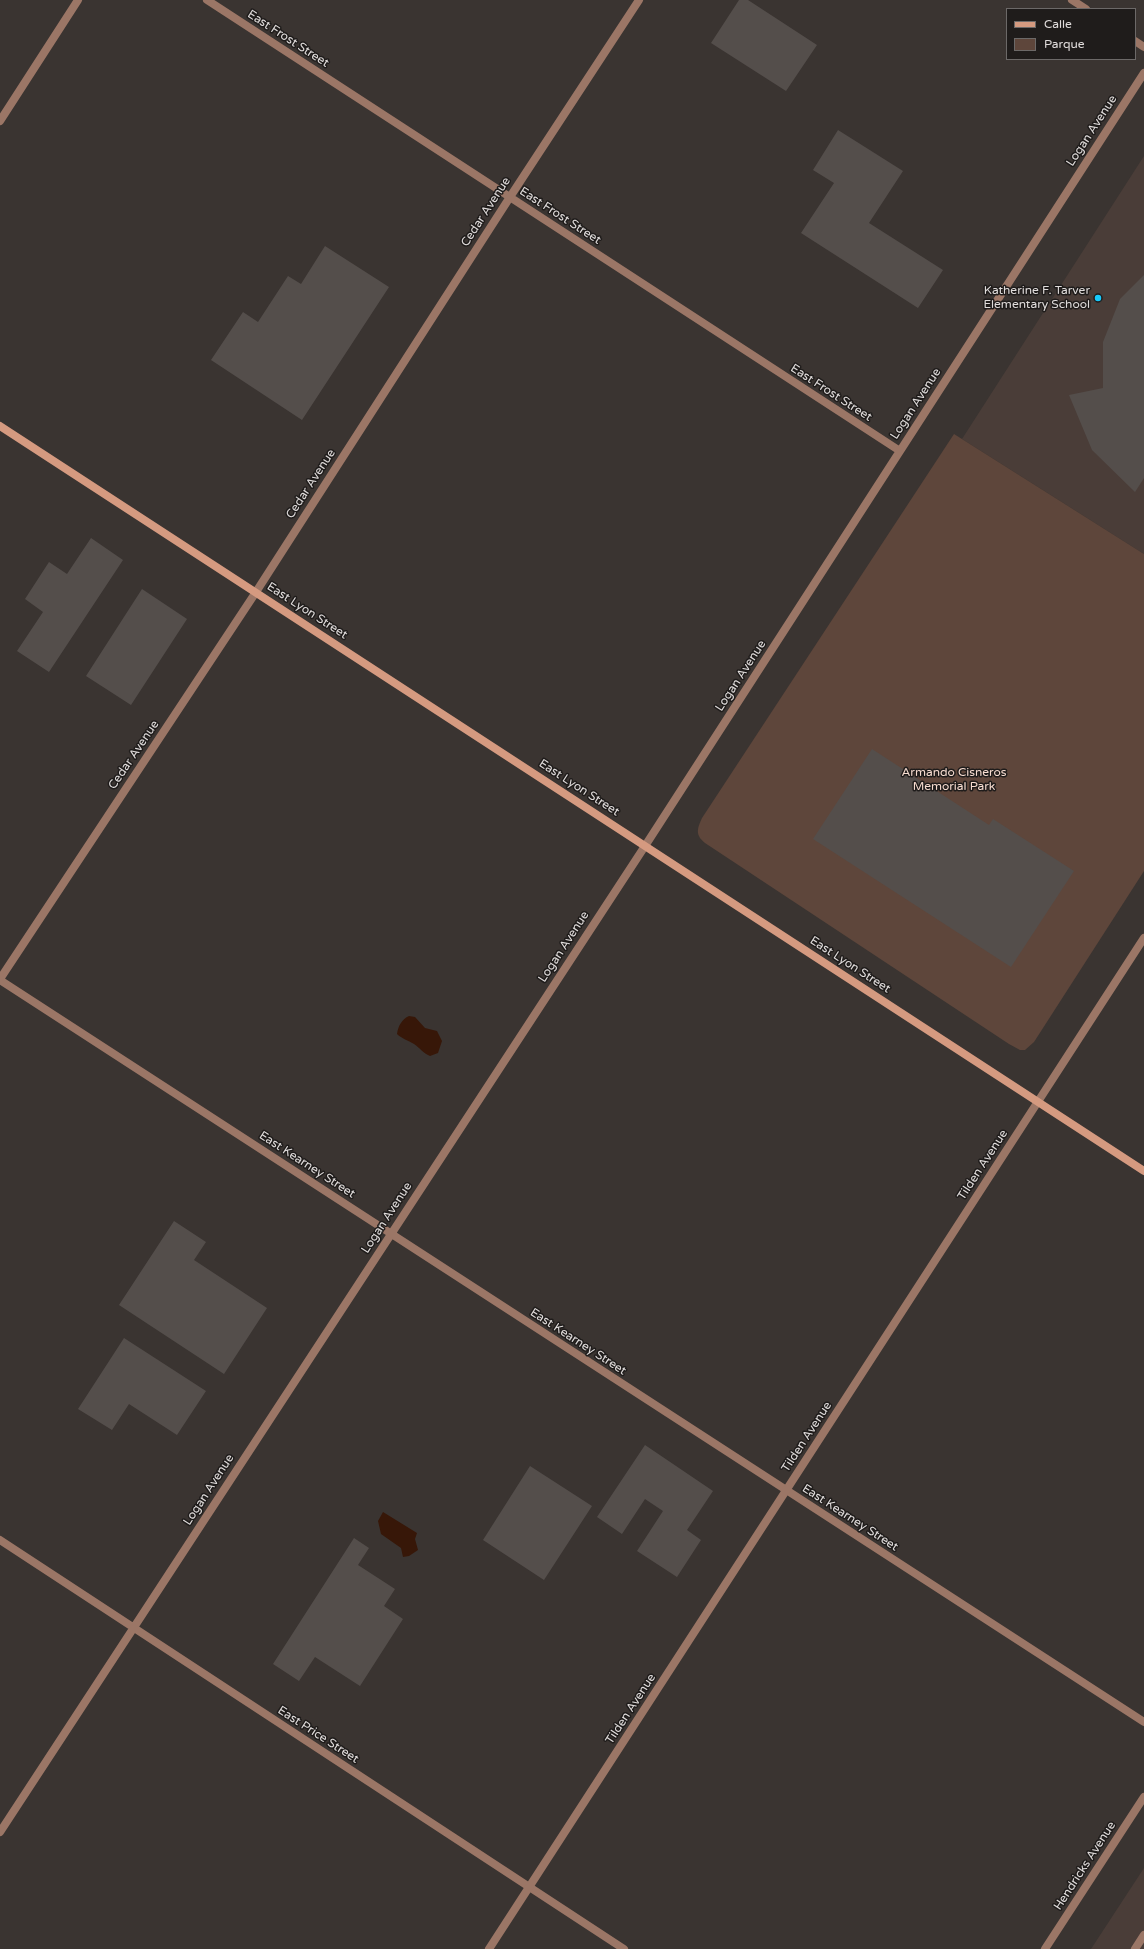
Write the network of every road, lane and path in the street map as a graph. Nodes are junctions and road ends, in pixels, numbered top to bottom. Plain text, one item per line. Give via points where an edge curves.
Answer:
1 (78, 0) edge
2 (207, 0) edge
3 (639, 0) edge
4 (1072, 0) edge
5 (1084, 8) edge
6 (1144, 74) edge
7 (0, 121) edge
8 (510, 197) junction
9 (0, 426) edge
10 (900, 452) junction
11 (256, 592) junction
12 (645, 846) junction
13 (1144, 938) edge
14 (0, 980) edge
15 (1038, 1102) junction
16 (1144, 1171) edge
17 (391, 1234) junction
18 (786, 1491) junction
19 (0, 1540) edge
20 (133, 1629) junction
21 (1144, 1722) edge
22 (1144, 1797) edge
23 (0, 1832) edge
24 (529, 1888) junction
25 (1144, 1935) edge
26 (490, 1949) edge
27 (624, 1949) edge
28 (1045, 1949) edge
29 (1135, 1949) edge

1 - 7 street
2 - 8 street, East Frost Street
3 - 8 street, Cedar Avenue
4 - 5 street
6 - 10 street, Logan Avenue
8 - 10 street, East Frost Street
8 - 11 street, Cedar Avenue
9 - 11 main road, East Lyon Street
10 - 12 street, Logan Avenue
11 - 12 main road, East Lyon Street
11 - 14 street, Cedar Avenue
12 - 15 main road, East Lyon Street
12 - 17 street, Logan Avenue
13 - 15 street, Tilden Avenue
14 - 17 street, East Kearney Street
15 - 16 main road, East Lyon Street
15 - 18 street, Tilden Avenue
17 - 18 street, East Kearney Street
17 - 20 street, Logan Avenue
18 - 21 street, East Kearney Street
18 - 24 street, Tilden Avenue
19 - 20 street, East Price Street
20 - 23 street, Logan Avenue
20 - 24 street, East Price Street
22 - 28 street, Hendricks Avenue
24 - 26 street, Tilden Avenue
24 - 27 street, East Price Street
25 - 29 street

